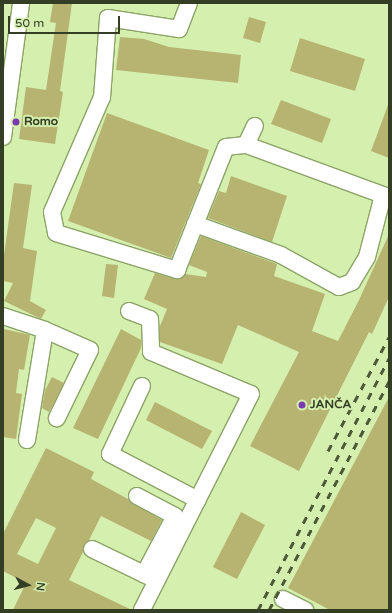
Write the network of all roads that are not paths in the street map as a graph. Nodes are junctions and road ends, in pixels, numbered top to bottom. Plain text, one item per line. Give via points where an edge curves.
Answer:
1 (21, 3) edge
2 (189, 3) edge
3 (255, 126) dead end
4 (3, 136) edge
5 (246, 145) junction
6 (195, 224) junction
7 (129, 311) dead end
8 (3, 316) edge
9 (45, 330) junction
10 (142, 386) dead end
11 (58, 418) dead end
12 (27, 440) dead end
13 (137, 496) dead end
14 (198, 500) junction
15 (92, 549) dead end
16 (150, 577) junction
17 (283, 599) dead end
18 (142, 610) edge
19 (305, 610) edge

1 - 4 street
2 - 6 street via 179,29 108,18 102,97 52,212 56,232 177,270
3 - 5 street
5 - 6 street via 226,147
5 - 6 street via 383,195 367,256 352,282 339,287 281,255
7 - 14 street via 150,319 151,352 251,394
8 - 9 street
9 - 11 street via 90,350
9 - 12 street
10 - 14 street via 110,454
13 - 16 street via 175,516
14 - 16 street
15 - 16 street
16 - 18 street
17 - 19 street

